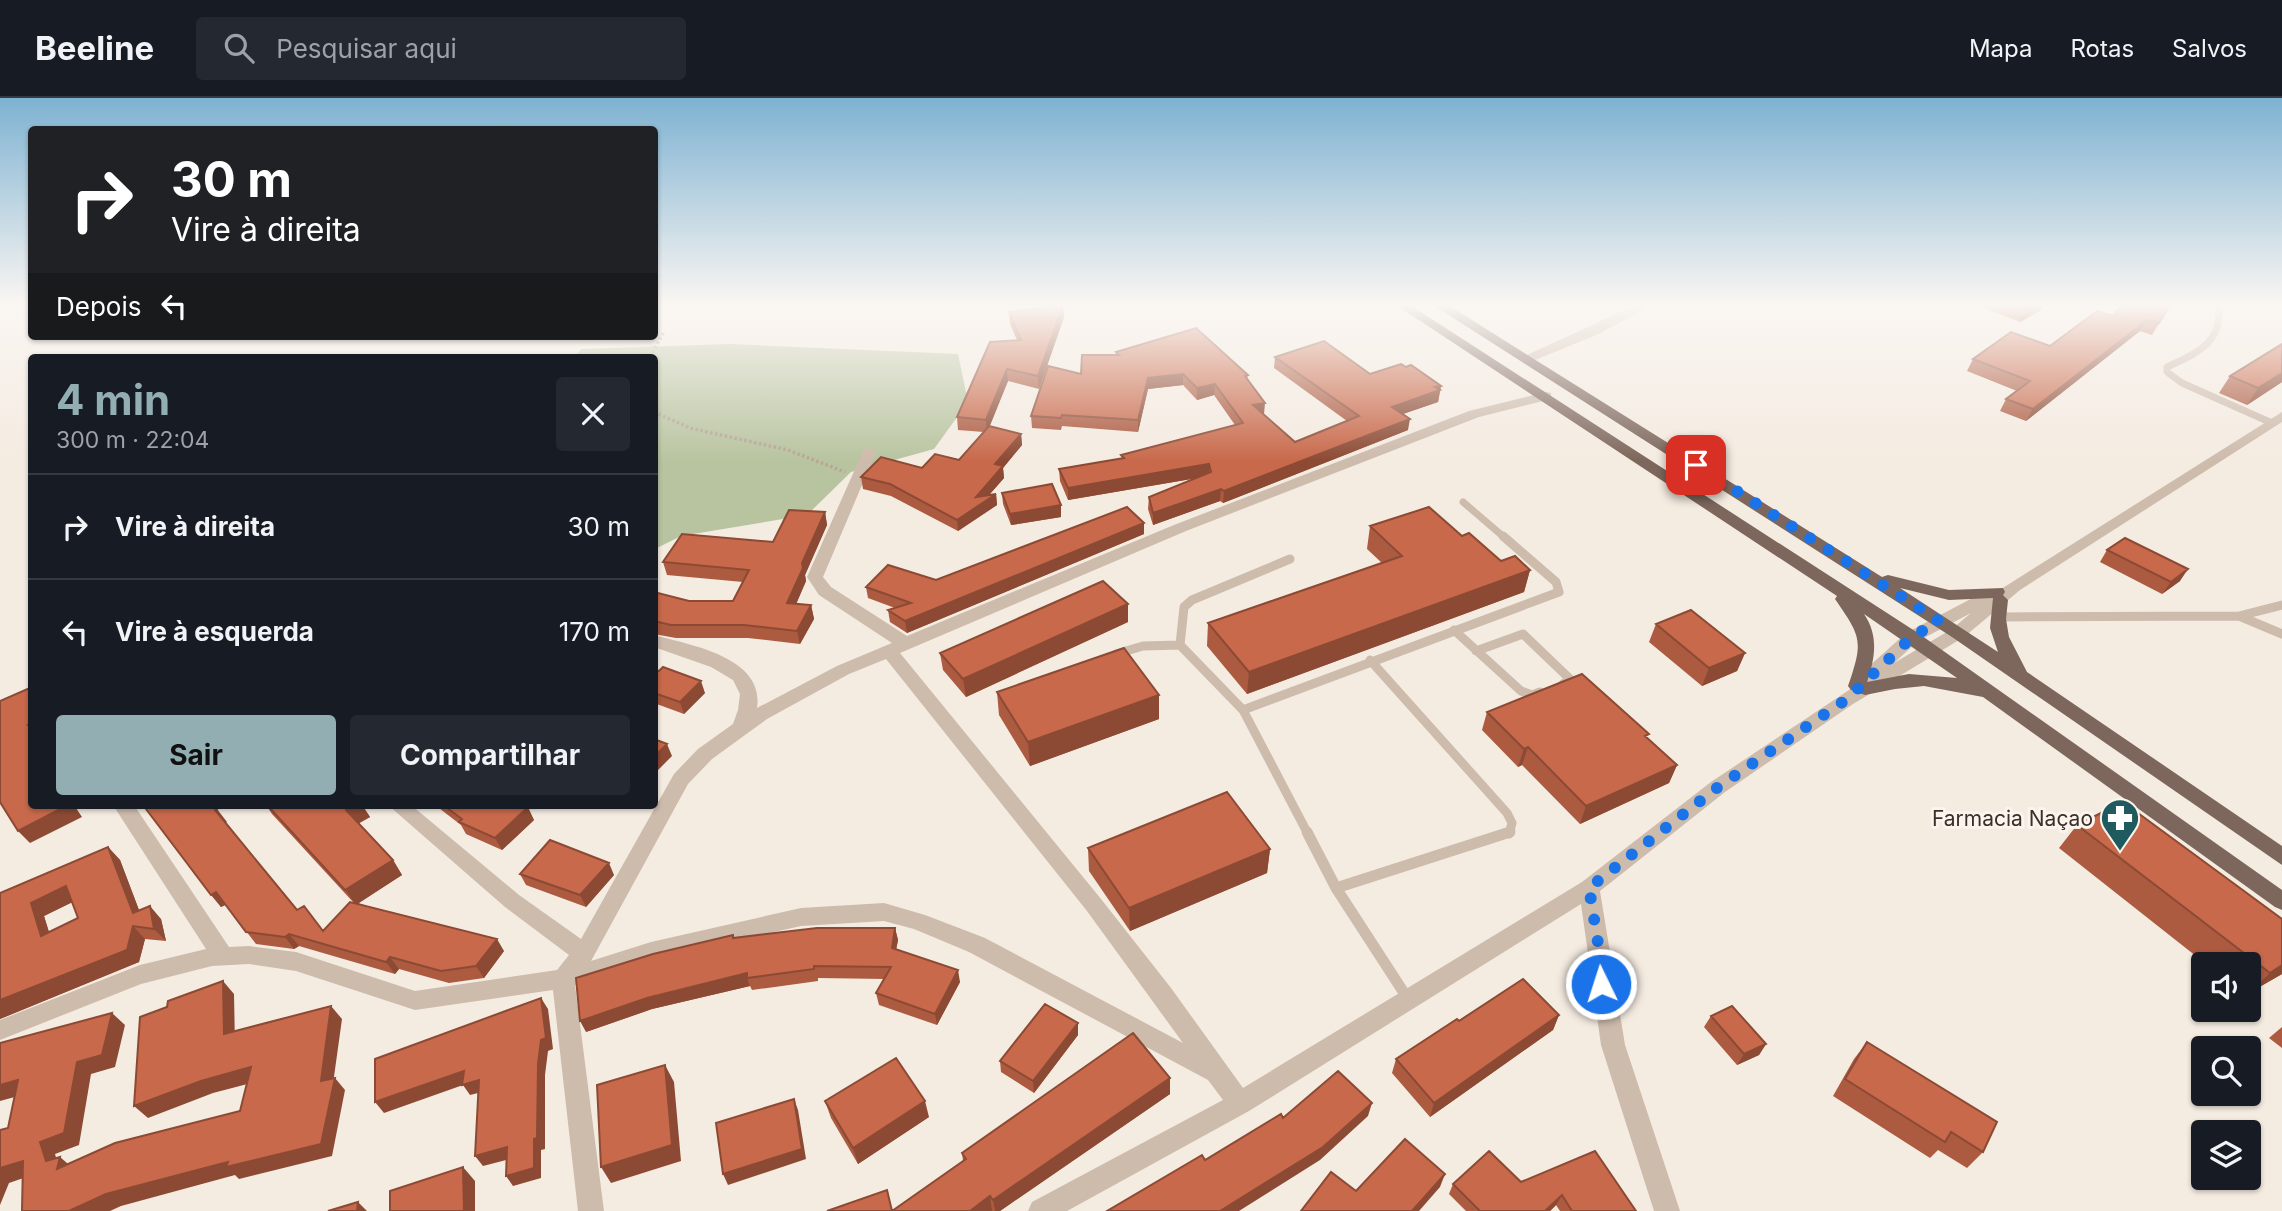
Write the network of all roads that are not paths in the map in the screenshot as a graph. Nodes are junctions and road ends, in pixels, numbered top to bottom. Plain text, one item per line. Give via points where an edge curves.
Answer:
1 (1484, 357) edge
2 (1522, 357) edge
3 (1530, 357) edge
4 (2189, 357) edge
5 (1525, 359) junction
6 (1546, 396) junction
7 (2277, 419) edge
8 (869, 452) dead end
9 (1462, 502) dead end
10 (1290, 559) dead end
11 (1852, 566) junction
12 (1824, 579) junction
13 (1998, 603) junction
14 (2282, 605) edge
15 (2239, 616) junction
16 (1939, 621) junction
17 (1454, 630) junction
18 (1958, 633) junction
19 (2282, 634) edge
20 (1912, 637) junction
21 (658, 642) edge
22 (1180, 645) junction
23 (897, 647) junction
24 (1931, 650) junction
25 (1476, 651) junction
26 (1105, 657) edge
27 (1370, 660) junction
28 (2031, 683) junction
29 (1857, 691) junction
30 (1999, 697) junction
31 (1243, 710) junction
32 (742, 726) junction
33 (126, 809) edge
34 (403, 809) edge
35 (2282, 858) edge
36 (1336, 888) junction
37 (1589, 888) junction
38 (2282, 901) edge
39 (584, 953) junction
40 (222, 954) junction
41 (563, 979) junction
42 (1408, 999) junction
43 (0, 1030) edge
44 (1216, 1072) junction
45 (1240, 1103) junction
46 (591, 1211) edge
47 (1041, 1211) edge
48 (1667, 1211) edge

1 - 6 main road
2 - 5 main road
3 - 5 street
4 - 7 lane via 2167,372 2182,383
5 - 11 main road
6 - 12 main road
6 - 23 street via 1474,414 1357,457
7 - 13 street via 2014,586
8 - 23 street via 815,577 825,592
9 - 17 lane via 1560,587 1552,596
10 - 22 lane via 1192,600 1184,607
11 - 13 main road via 1932,592
11 - 16 main road
12 - 20 main road
12 - 29 main road via 1865,629 1867,656
13 - 15 lane
13 - 16 street
13 - 18 street
13 - 28 main road via 2006,652
14 - 15 lane
15 - 19 lane
16 - 18 main road
16 - 20 street
17 - 25 lane
17 - 27 lane
18 - 24 street
18 - 28 main road
20 - 24 main road
20 - 29 street
21 - 32 street via 733,671 745,682 749,706
22 - 26 lane via 1143,646
22 - 31 lane
23 - 32 street via 803,690
23 - 44 street via 1163,995
24 - 29 street
24 - 30 main road
25 - 25 lane via 1523,634 1569,681 1526,695
27 - 31 lane
27 - 36 lane via 1507,813 1513,829
28 - 35 main road
29 - 30 main road via 1888,682 1929,680 1969,686
29 - 37 street via 1718,787
30 - 38 main road
31 - 36 lane
32 - 39 street via 681,779
33 - 40 street
34 - 39 street via 512,901
36 - 42 lane
37 - 42 street
37 - 48 street via 1613,1045
39 - 41 street
40 - 41 street via 289,960 412,1001 505,991
40 - 43 street via 171,965
41 - 44 street via 737,929 801,917 884,912 977,946
41 - 46 street
42 - 45 street
44 - 45 street
45 - 47 street

